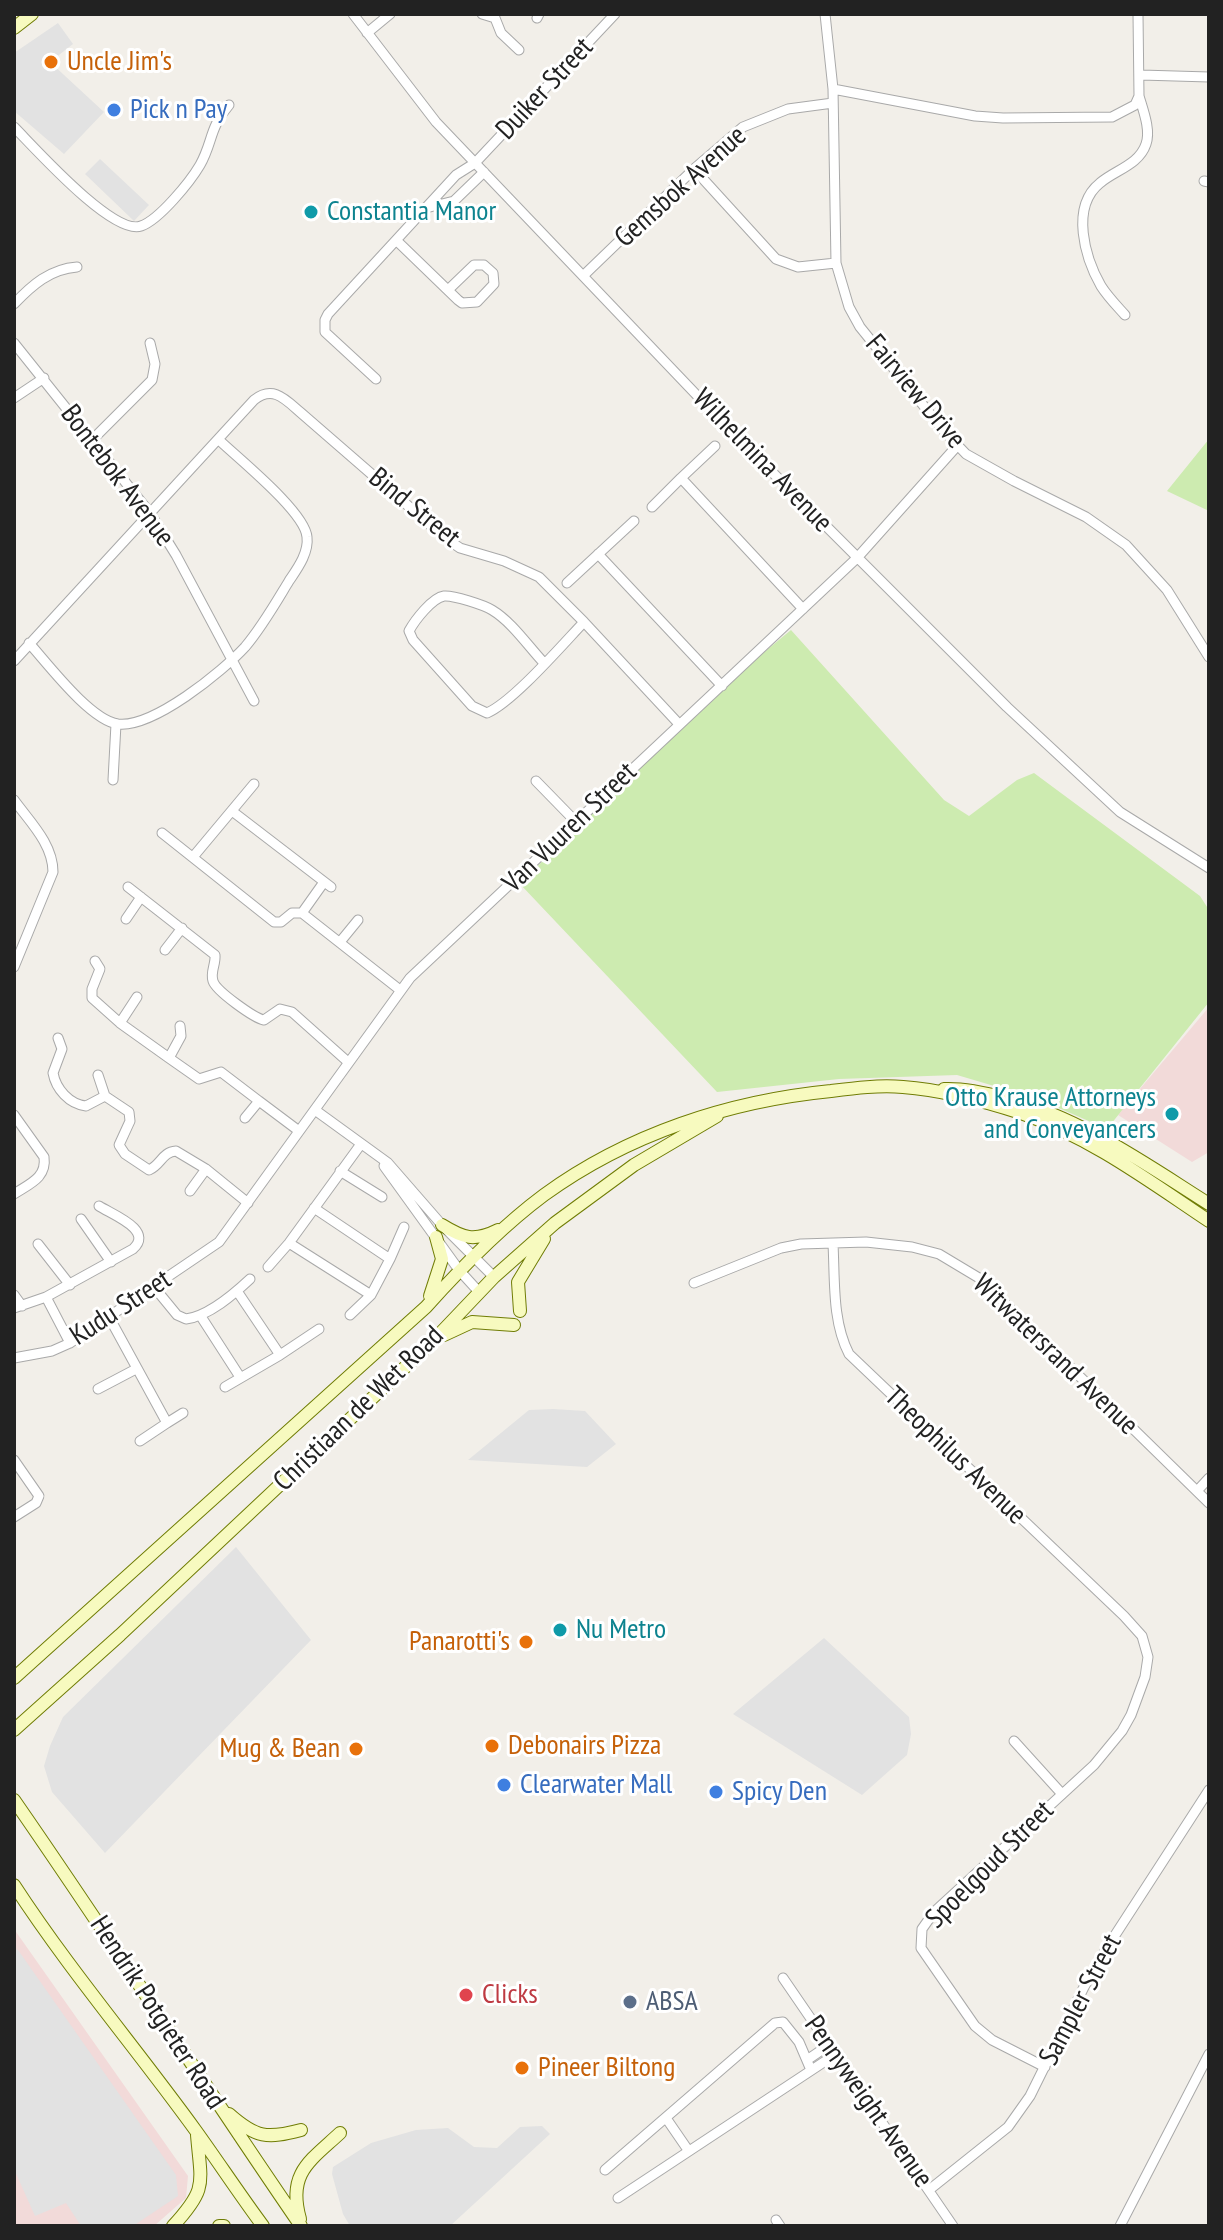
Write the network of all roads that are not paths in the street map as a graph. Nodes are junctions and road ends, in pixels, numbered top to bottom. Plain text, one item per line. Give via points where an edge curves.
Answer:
1 (32, 14) edge
2 (353, 14) edge
3 (390, 14) edge
4 (482, 14) edge
5 (615, 14) edge
6 (825, 14) edge
7 (1138, 14) edge
8 (14, 28) edge
9 (367, 33) junction
10 (519, 50) dead end
11 (1141, 75) junction
12 (1209, 77) edge
13 (833, 89) junction
14 (1139, 96) junction
15 (833, 103) junction
16 (229, 105) dead end
17 (14, 127) edge
18 (475, 163) junction
19 (694, 169) junction
20 (484, 172) junction
21 (427, 209) junction
22 (397, 241) junction
23 (836, 263) junction
24 (77, 267) dead end
25 (583, 276) junction
26 (448, 290) junction
27 (14, 304) edge
28 (1125, 315) dead end
29 (14, 343) edge
30 (150, 343) dead end
31 (44, 378) junction
32 (376, 379) dead end
33 (14, 398) edge
34 (92, 440) junction
35 (219, 440) junction
36 (715, 446) dead end
37 (957, 446) junction
38 (681, 478) junction
39 (652, 507) dead end
40 (150, 513) junction
41 (634, 521) dead end
42 (598, 554) junction
43 (857, 558) junction
44 (567, 583) dead end
45 (803, 609) junction
46 (584, 622) junction
47 (29, 643) junction
48 (1209, 657) edge
49 (231, 659) junction
50 (14, 661) edge
51 (544, 663) junction
52 (722, 686) junction
53 (254, 701) dead end
54 (678, 723) junction
55 (116, 724) junction
56 (113, 780) dead end
57 (536, 781) dead end
58 (254, 784) dead end
59 (14, 800) edge
60 (232, 811) junction
61 (577, 823) junction
62 (162, 833) dead end
63 (193, 857) junction
64 (1209, 868) edge
65 (128, 887) dead end
66 (141, 897) junction
67 (302, 913) junction
68 (126, 919) dead end
69 (358, 920) dead end
70 (182, 928) junction
71 (340, 942) junction
72 (165, 950) dead end
73 (95, 961) dead end
74 (14, 967) edge
75 (400, 990) junction
76 (137, 997) dead end
77 (120, 1023) junction
78 (180, 1026) dead end
79 (58, 1038) dead end
80 (169, 1058) junction
81 (348, 1062) junction
82 (98, 1075) dead end
83 (937, 1091) junction
84 (105, 1096) junction
85 (259, 1101) junction
86 (315, 1110) junction
87 (723, 1112) junction
88 (14, 1115) edge
89 (245, 1118) dead end
90 (299, 1131) junction
91 (361, 1144) junction
92 (206, 1169) junction
93 (340, 1171) junction
94 (190, 1191) dead end
95 (14, 1194) edge
96 (382, 1197) dead end
97 (248, 1203) junction
98 (1209, 1204) edge
99 (99, 1206) dead end
100 (314, 1208) junction
101 (81, 1219) dead end
102 (1209, 1221) edge
103 (555, 1223) junction
104 (508, 1226) junction
105 (404, 1227) dead end
106 (439, 1231) junction
107 (219, 1242) joint
108 (289, 1243) junction
109 (38, 1244) dead end
110 (833, 1244) junction
111 (473, 1257) junction
112 (390, 1259) junction
113 (111, 1262) junction
114 (268, 1267) dead end
115 (459, 1270) junction
116 (494, 1277) junction
117 (250, 1279) dead end
118 (694, 1283) dead end
119 (70, 1285) junction
120 (154, 1287) junction
121 (237, 1291) junction
122 (479, 1292) junction
123 (14, 1295) edge
124 (371, 1295) junction
125 (46, 1297) junction
126 (18, 1307) edge
127 (426, 1307) junction
128 (520, 1311) dead end
129 (200, 1315) junction
130 (350, 1315) dead end
131 (109, 1317) junction
132 (514, 1325) dead end
133 (319, 1329) dead end
134 (433, 1341) junction
135 (70, 1343) junction
136 (280, 1355) junction
137 (14, 1358) edge
138 (136, 1369) junction
139 (240, 1377) junction
140 (225, 1387) dead end
141 (98, 1389) dead end
142 (183, 1413) dead end
143 (167, 1423) junction
144 (140, 1441) dead end
145 (14, 1460) edge
146 (1209, 1478) edge
147 (1197, 1491) junction
148 (1209, 1503) edge
149 (14, 1517) edge
150 (74, 1623) junction
151 (1142, 1636) joint
152 (14, 1667) edge
153 (14, 1678) edge
154 (14, 1730) edge
155 (1014, 1741) dead end
156 (1209, 1790) edge
157 (1062, 1794) junction
158 (14, 1800) edge
159 (14, 1885) edge
160 (14, 1892) edge
161 (45, 1932) junction
162 (783, 1978) dead end
163 (829, 2045) junction
164 (836, 2054) junction
165 (1209, 2054) edge
166 (822, 2057) junction
167 (809, 2065) junction
168 (1045, 2067) junction
169 (212, 2098) junction
170 (666, 2118) junction
171 (301, 2130) dead end
172 (197, 2132) junction
173 (340, 2133) dead end
174 (688, 2150) junction
175 (605, 2170) dead end
176 (929, 2190) junction
177 (618, 2198) dead end
178 (173, 2226) edge
179 (263, 2226) edge
180 (302, 2226) edge
181 (953, 2226) edge
182 (1120, 2226) edge

1 - 8 main road
2 - 9 street, Wilhelmina Avenue
3 - 9 street
4 - 10 street via 495,18 501,33
5 - 18 street, Duiker Street
6 - 13 street, Fairview Drive
7 - 11 street
9 - 18 street, Wilhelmina Avenue
11 - 12 street
11 - 14 street
13 - 14 street via 1003,118 1112,117 1135,105
13 - 15 street, Fairview Drive
14 - 28 street via 1147,130 1144,149 1096,186 1088,196 1083,221 1095,275
15 - 19 street, Gemsbok Avenue via 788,109 743,127
15 - 23 street, Fairview Drive
16 - 17 street via 215,123 193,176 155,217 134,227 111,219
18 - 20 street, Wilhelmina Avenue
18 - 21 street, Duiker Street via 459,172
19 - 23 street via 776,259 798,267
19 - 25 street, Gemsbok Avenue
20 - 21 street via 454,201
20 - 25 street, Wilhelmina Avenue
21 - 22 street, Duiker Street
22 - 26 street
22 - 32 street, Duiker Street via 328,314 324,327
23 - 37 street, Fairview Drive via 849,307 868,340
24 - 27 street via 36,282
25 - 43 street, Wilhelmina Avenue
26 - 26 street via 462,303 477,302 494,284 493,273 474,265
29 - 31 street, Bontebok Avenue
30 - 34 street via 152,380
31 - 33 street
31 - 34 street, Bontebok Avenue
34 - 40 street, Bontebok Avenue
35 - 40 street
35 - 46 street, Bind Street via 254,400 267,393 279,395 444,537 539,577
35 - 49 street via 297,514 307,535 307,548 277,600
36 - 38 street
37 - 43 street, Van Vuuren Street
37 - 48 street, Fairview Drive via 1118,538 1167,590
38 - 39 street
38 - 45 street
40 - 47 street
40 - 49 street, Bontebok Avenue
41 - 42 street
42 - 44 street
42 - 52 street
43 - 45 street, Van Vuuren Street
43 - 64 street, Wilhelmina Avenue via 1096,792
45 - 52 street, Van Vuuren Street
46 - 51 street
46 - 54 street, Bind Street
47 - 50 street
47 - 55 street via 94,712
49 - 53 street, Bontebok Avenue
49 - 55 street via 152,718
51 - 51 street via 495,710 481,712 409,631 435,601 452,597 490,609
52 - 54 street, Van Vuuren Street
54 - 61 street, Van Vuuren Street
55 - 56 street
57 - 61 street
58 - 60 street
59 - 74 street via 53,859 53,872
60 - 63 street
60 - 67 street via 328,884
61 - 75 street, Van Vuuren Street
62 - 63 street
63 - 67 street via 274,922
65 - 66 street
66 - 68 street
66 - 70 street
67 - 71 street
69 - 71 street
70 - 72 street
70 - 81 street via 215,955 215,986 254,1017 264,1020 280,1009 292,1012
71 - 75 street
73 - 77 street via 100,969 93,1001
75 - 81 street, Van Vuuren Street
76 - 77 street
77 - 80 street
78 - 80 street via 181,1036
79 - 84 street via 62,1049 53,1073 63,1094 86,1106
80 - 85 street via 199,1079 221,1072
81 - 86 street, Van Vuuren Street
82 - 84 street
83 - 87 main road, Christiaan de Wet Road via 902,1086 841,1089
83 - 98 main road, Christiaan de Wet Road via 955,1088 988,1094 1048,1112 1128,1152
83 - 102 main road, Christiaan de Wet Road via 1020,1113 1078,1137
84 - 92 street via 131,1117 119,1145 125,1154 149,1170 176,1151
85 - 89 street
85 - 90 street
86 - 90 street, Van Vuuren Street
86 - 91 street
87 - 103 main road, Christiaan de Wet Road via 634,1165
87 - 104 main road, Christiaan de Wet Road via 621,1148 544,1195
88 - 95 street via 45,1165 36,1180
90 - 97 street, Van Vuuren Street
91 - 93 street
91 - 106 street via 399,1174
92 - 94 street
92 - 97 street
93 - 96 street
93 - 100 street
97 - 107 street, Van Vuuren Street
99 - 113 street via 140,1235 137,1246
100 - 108 street
100 - 112 street
101 - 113 street
103 - 116 main road, Christiaan de Wet Road
103 - 128 main road via 521,1274
104 - 106 main road via 468,1239
104 - 111 main road, Christiaan de Wet Road
105 - 112 street
106 - 111 street
106 - 115 street
106 - 127 main road via 441,1267
107 - 120 street, Kudu Street
108 - 114 street
108 - 124 street
109 - 119 street
110 - 118 street, Witwatersrand Avenue via 781,1248
110 - 147 street, Witwatersrand Avenue via 912,1247 939,1254 979,1278
110 - 151 street, Theophilus Avenue via 837,1318 849,1354
111 - 115 main road, Christiaan de Wet Road
111 - 116 street
112 - 124 street
113 - 119 street
115 - 122 street
115 - 127 main road, Christiaan de Wet Road
116 - 122 main road, Christiaan de Wet Road
117 - 121 street
119 - 125 street
120 - 129 street via 177,1315
120 - 131 street, Kudu Street
121 - 129 street
121 - 136 street
122 - 134 main road, Christiaan de Wet Road
123 - 126 street
124 - 130 street
125 - 126 street
125 - 135 street
127 - 150 main road, Christiaan de Wet Road
129 - 139 street
131 - 135 street, Kudu Street
131 - 138 street
132 - 134 main road via 472,1322
133 - 136 street
134 - 154 main road, Christiaan de Wet Road
135 - 137 street, Kudu Street
136 - 139 street
138 - 141 street
138 - 143 street
139 - 140 street
142 - 143 street
143 - 144 street
145 - 149 street via 39,1496
146 - 147 street
147 - 148 street, Witwatersrand Avenue
150 - 152 main road
150 - 153 main road, Christiaan de Wet Road
151 - 157 street, Spoelgoud Street via 1146,1667 1131,1715 1094,1765
155 - 157 street
156 - 168 street, Sampler Street via 1108,1946
157 - 168 street, Spoelgoud Street via 934,1912 921,1937 926,1957 975,2026
158 - 169 main road, Hendrik Potgieter Road
159 - 161 main road, Hendrik Potgieter Road
160 - 161 main road
161 - 172 main road, Hendrik Potgieter Road
162 - 163 street, Pennyweight Avenue
163 - 164 street, Pennyweight Avenue
163 - 166 street
164 - 166 street
164 - 176 street, Pennyweight Avenue
165 - 182 street
166 - 167 street
167 - 170 street via 790,2028 775,2023
167 - 174 street
168 - 176 street, Sampler Street via 1008,2127
169 - 171 main road via 255,2133 276,2137
169 - 180 main road, Hendrik Potgieter Road
170 - 174 street
170 - 175 street
172 - 178 main road via 200,2185 194,2203
172 - 179 main road, Hendrik Potgieter Road
173 - 180 main road via 298,2176
174 - 177 street
176 - 181 street, Pennyweight Avenue

